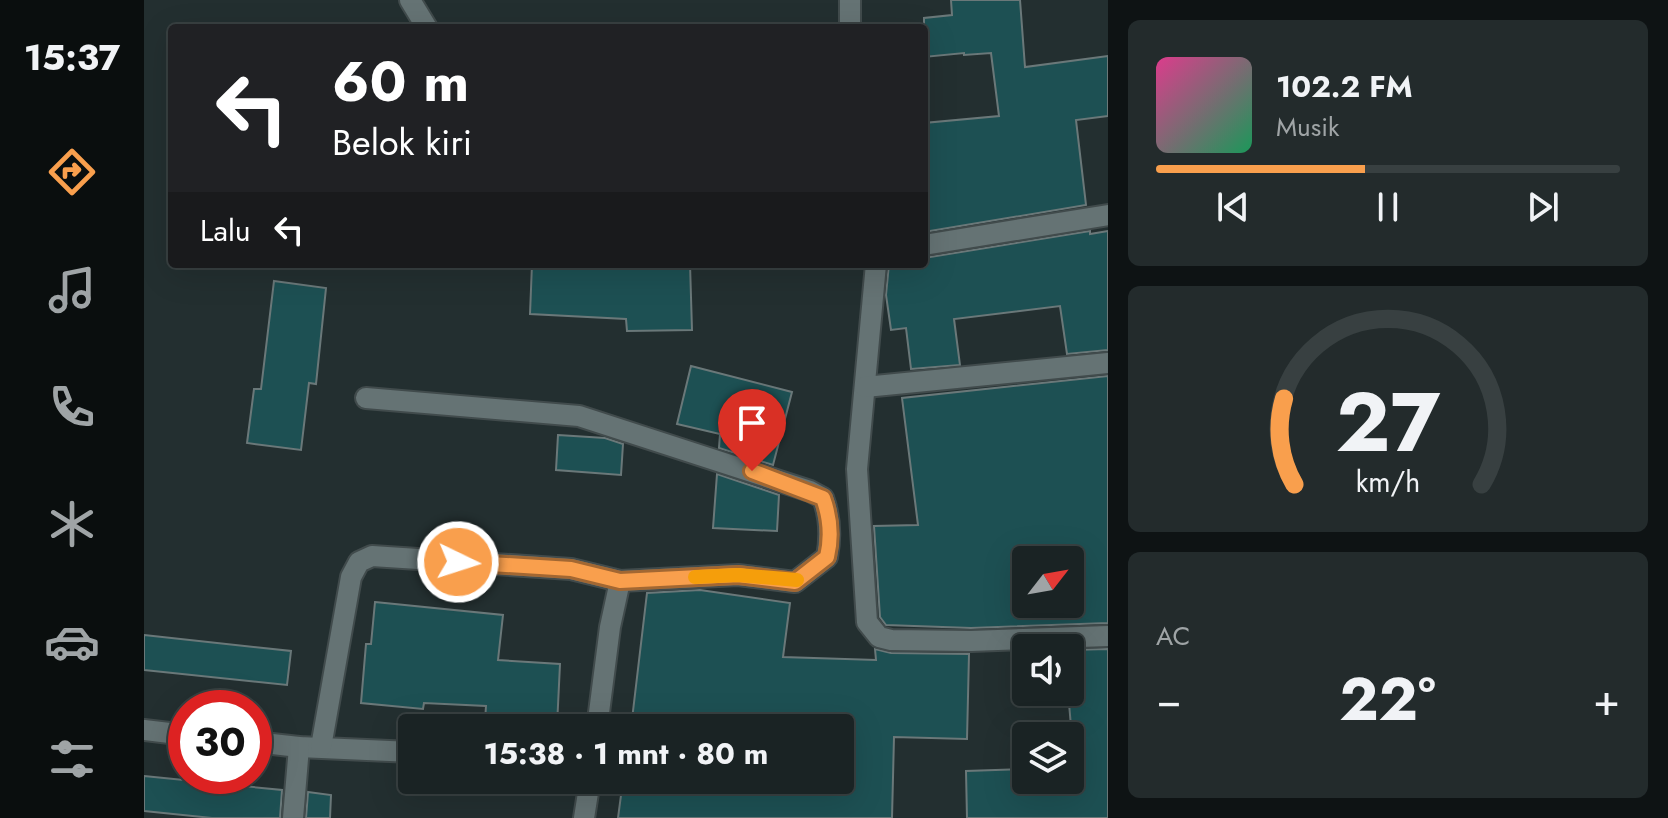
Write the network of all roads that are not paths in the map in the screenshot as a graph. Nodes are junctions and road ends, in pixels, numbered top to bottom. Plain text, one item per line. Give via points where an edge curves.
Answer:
1 (410, 0) edge
2 (850, 0) edge
3 (425, 24) edge
4 (850, 24) edge
5 (1108, 215) edge
6 (928, 244) edge
7 (876, 268) edge
8 (1108, 363) edge
9 (865, 387) junction
10 (366, 398) dead end
11 (620, 581) junction
12 (1108, 636) edge
13 (599, 714) edge
14 (144, 730) edge
15 (168, 733) edge
16 (272, 744) edge
17 (299, 747) junction
18 (321, 747) junction
19 (398, 751) edge
20 (588, 794) edge
21 (293, 818) edge
22 (584, 818) edge

1 - 3 street
2 - 4 street
5 - 6 street
7 - 9 street
8 - 9 street
9 - 12 street via 857,469 867,622 879,637 971,641
10 - 11 street via 579,416 823,498 827,557 795,582 738,575
11 - 13 street
11 - 18 street via 571,569 372,556 359,562 351,577
14 - 15 street
16 - 17 street
17 - 18 street
17 - 21 street
18 - 19 street
20 - 22 street

